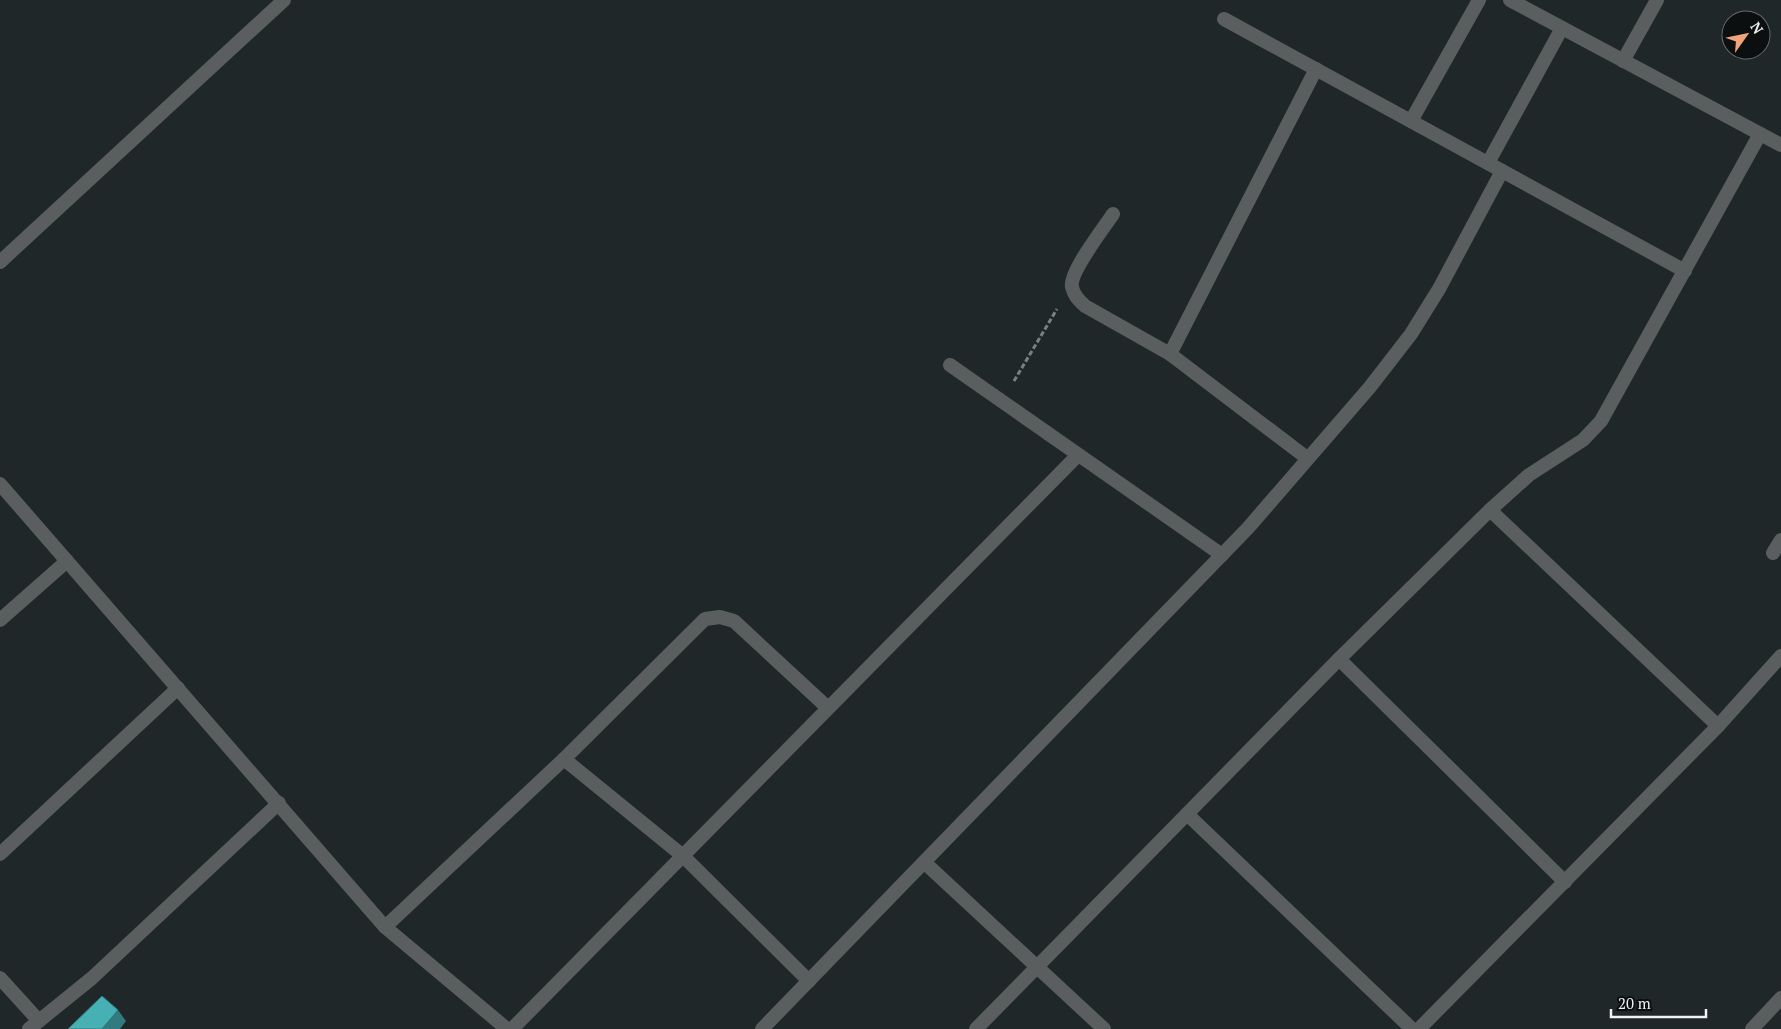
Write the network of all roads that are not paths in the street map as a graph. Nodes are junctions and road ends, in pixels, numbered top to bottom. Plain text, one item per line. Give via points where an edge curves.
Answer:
1 (284, 0) edge
2 (1479, 0) edge
3 (1510, 0) edge
4 (1657, 0) edge
5 (1224, 19) dead end
6 (1562, 28) junction
7 (1623, 61) junction
8 (1316, 69) junction
9 (1411, 121) junction
10 (1760, 134) junction
11 (1781, 145) edge
12 (1488, 163) junction
13 (1502, 171) junction
14 (1113, 214) dead end
15 (0, 262) edge
16 (1685, 271) junction
17 (1170, 354) junction
18 (950, 365) dead end
19 (1078, 455) junction
20 (1307, 458) junction
21 (0, 484) edge
22 (1490, 510) junction
23 (1781, 540) edge
24 (1773, 553) dead end
25 (1222, 555) junction
26 (67, 560) junction
27 (0, 620) edge
28 (1781, 656) edge
29 (1339, 659) junction
30 (178, 688) junction
31 (828, 708) junction
32 (1718, 726) junction
33 (564, 759) junction
34 (279, 803) junction
35 (1187, 814) junction
36 (0, 854) edge
37 (683, 856) junction
38 (924, 862) junction
39 (1564, 882) junction
40 (385, 926) junction
41 (1037, 967) junction
42 (0, 978) edge
43 (809, 981) junction
44 (1781, 998) edge
45 (34, 1025) edge
46 (507, 1029) edge
47 (512, 1029) edge
48 (762, 1029) edge
49 (976, 1029) edge
50 (1104, 1029) edge
51 (1412, 1029) edge
52 (1419, 1029) edge
53 (1752, 1029) edge

1 - 15 street
2 - 9 street
3 - 6 street
4 - 7 street
5 - 8 street
6 - 7 street
6 - 12 street
7 - 10 street
8 - 9 street
8 - 17 street
9 - 12 street
10 - 11 street
10 - 16 street
12 - 13 street
13 - 16 street
13 - 20 street via 1439,289 1411,334 1370,387
14 - 17 street via 1077,269 1071,285 1075,297 1085,306
16 - 22 street via 1601,421 1583,440 1529,475
17 - 20 street
18 - 19 street
19 - 25 street
19 - 31 street
20 - 25 street
21 - 26 street
22 - 29 street
22 - 32 street
23 - 24 street
25 - 38 street
26 - 27 street
26 - 30 street
28 - 32 street
29 - 35 street
29 - 39 street
30 - 34 street
30 - 36 street
31 - 33 street via 734,621 720,617 705,619
31 - 37 street
32 - 39 street
33 - 37 street
33 - 40 street
34 - 40 street
34 - 45 street via 92,978
35 - 41 street
35 - 51 street
37 - 43 street
37 - 47 street
38 - 41 street
38 - 43 street
39 - 52 street
40 - 46 street
41 - 49 street
41 - 50 street
42 - 45 street
43 - 48 street
44 - 53 street

